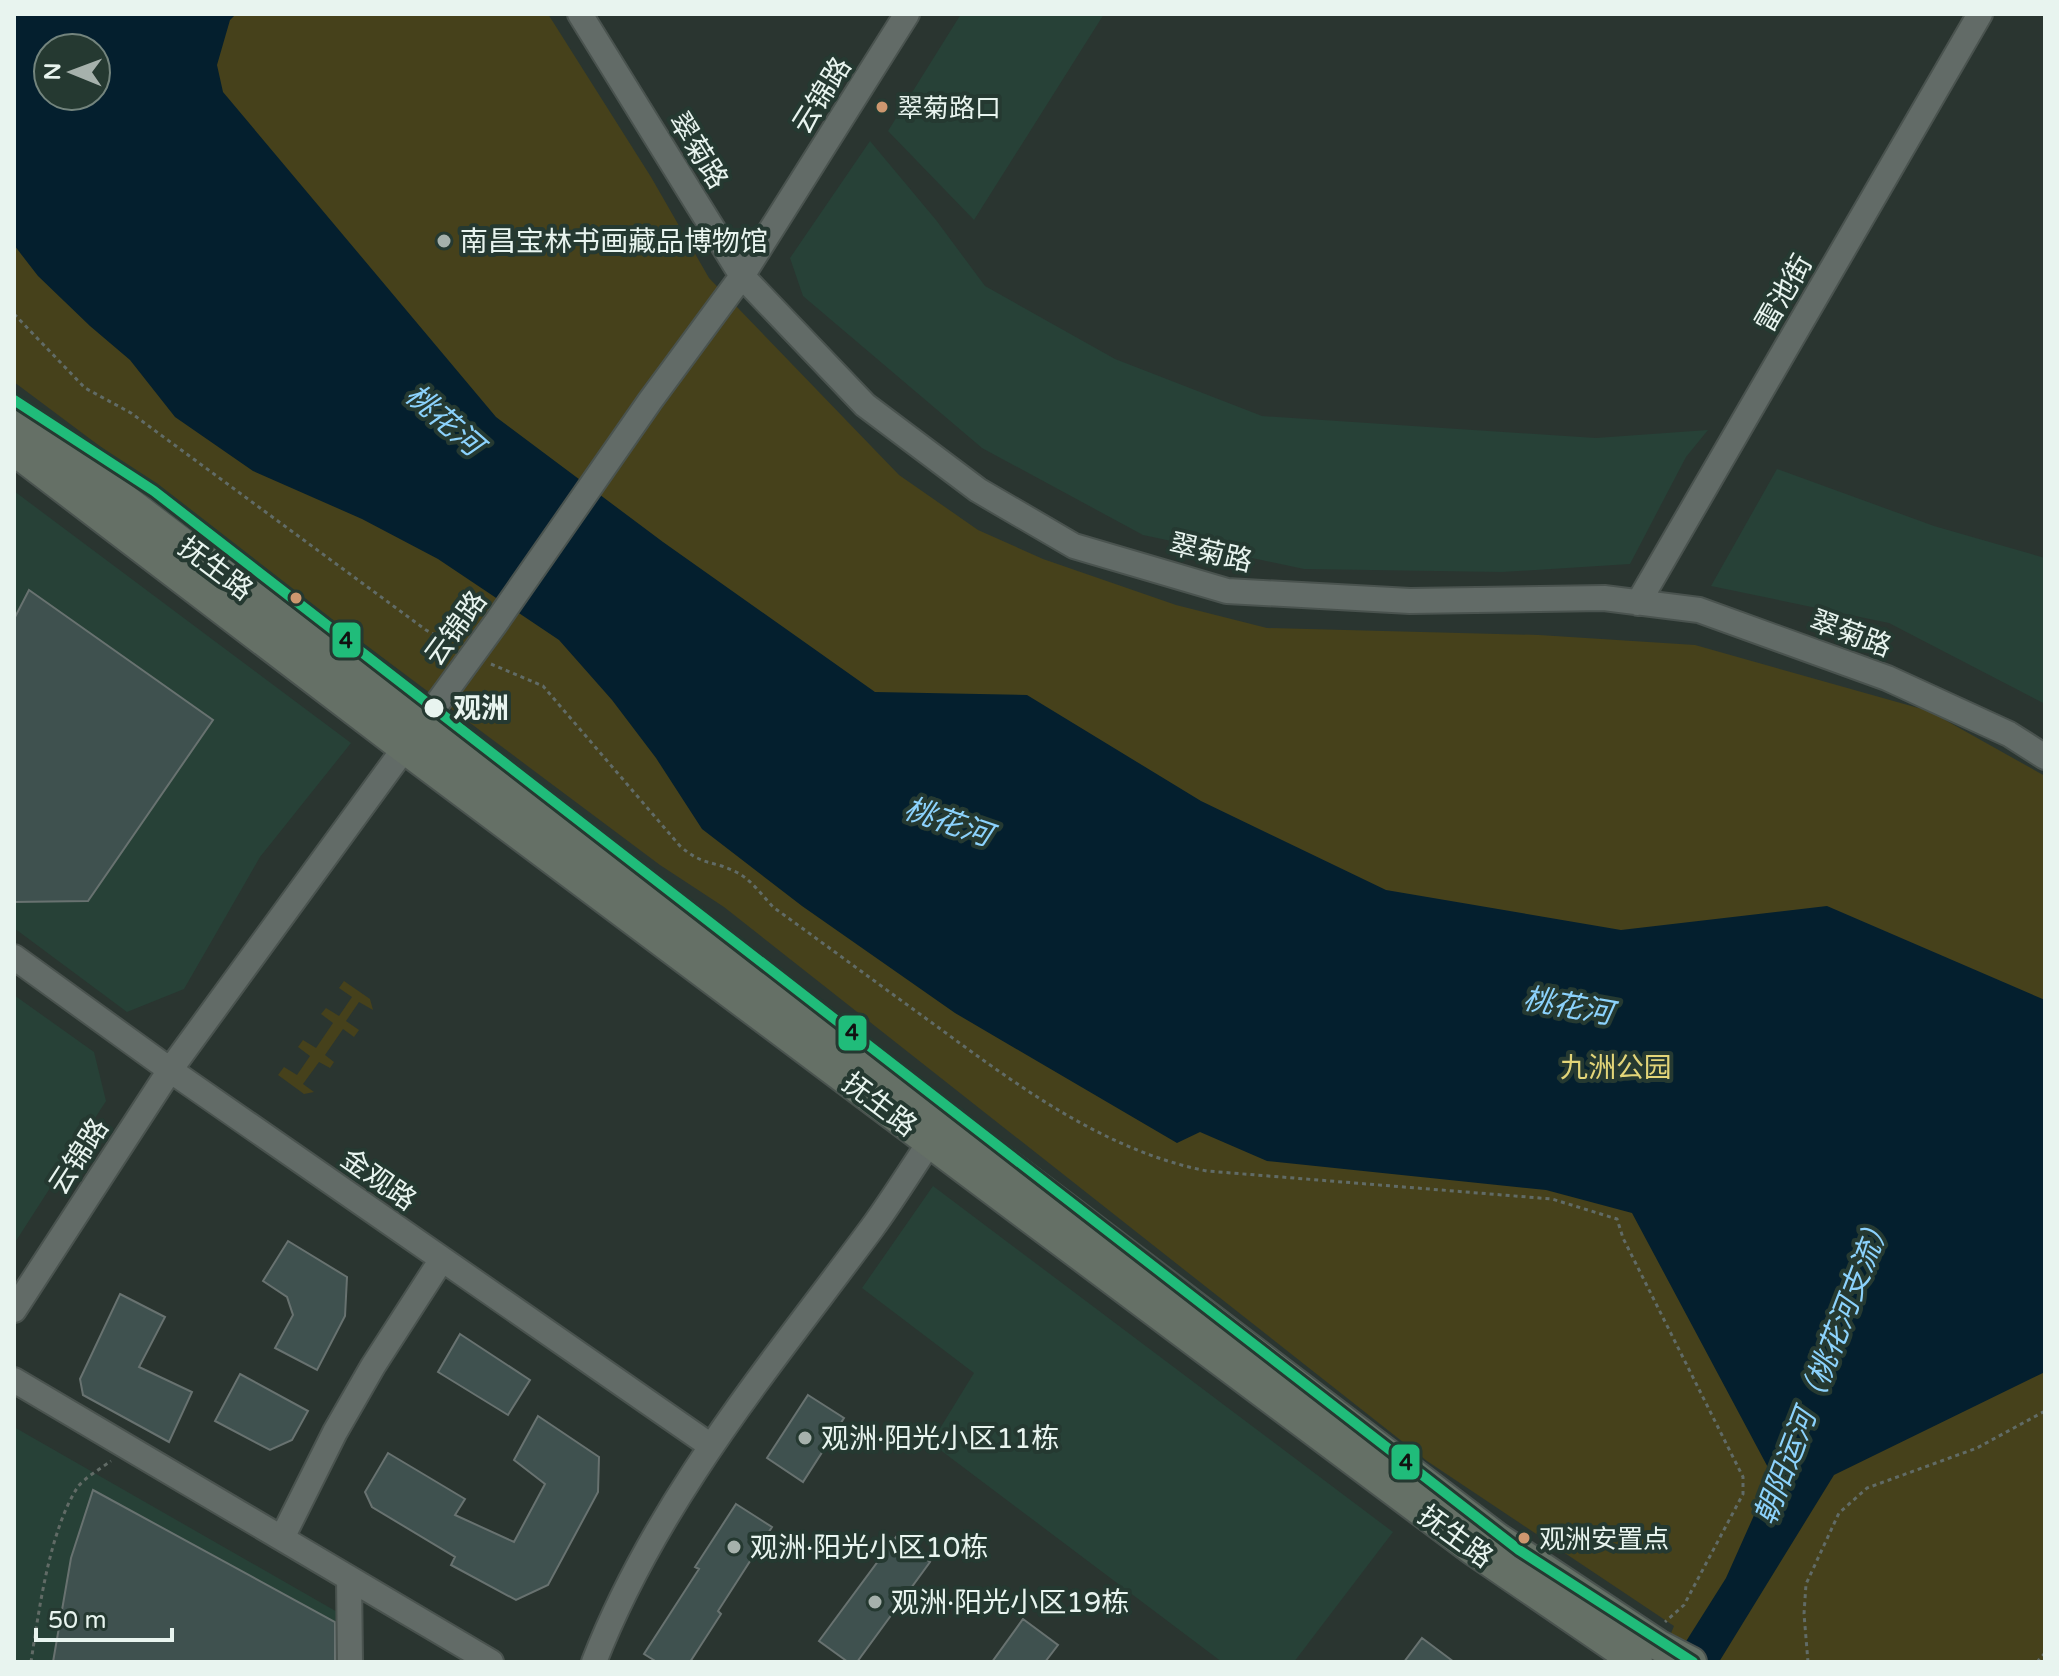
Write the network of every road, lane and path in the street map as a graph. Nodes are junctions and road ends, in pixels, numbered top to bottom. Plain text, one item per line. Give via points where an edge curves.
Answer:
1 (580, 14) edge
2 (907, 14) edge
3 (1980, 14) edge
4 (742, 276) junction
5 (14, 314) edge
6 (16, 421) edge
7 (14, 450) edge
8 (1638, 603) junction
9 (472, 656) junction
10 (412, 736) junction
11 (2045, 757) edge
12 (14, 957) edge
13 (170, 1070) junction
14 (938, 1130) junction
15 (442, 1259) junction
16 (14, 1310) edge
17 (14, 1380) edge
18 (2045, 1411) edge
19 (711, 1446) junction
20 (128, 1447) junction
21 (282, 1538) junction
22 (349, 1578) junction
23 (1647, 1648) edge
24 (2045, 1653) edge
25 (1811, 1661) edge
26 (31, 1662) edge
27 (350, 1662) edge
28 (491, 1662) edge
29 (594, 1662) edge
30 (1691, 1662) edge
31 (2037, 1662) edge

1 - 4 street, 翠菊路
2 - 4 street, 云锦路
3 - 8 street, 雷池街
4 - 8 street, 翠菊路 via 865,405 978,490 1074,546 1227,591 1410,601 1604,598
4 - 9 street, 云锦路
5 - 9 path via 85,388 131,413 426,630
6 - 10 main road, 抚生路
7 - 10 main road, 抚生路
8 - 11 street, 翠菊路 via 1699,610 1887,678 2009,734
9 - 10 street, 云锦路
9 - 23 path via 543,686 695,859 747,879 773,907 1026,1092 1140,1153 1207,1171 1552,1199 1617,1219 1743,1477 1743,1494 1684,1605
10 - 13 street, 云锦路
10 - 14 main road, 抚生路
12 - 13 street, 金观路
13 - 15 street, 金观路
13 - 16 street, 云锦路
14 - 19 street
14 - 23 main road, 抚生路 via 1472,1549
15 - 19 street, 金观路
15 - 21 street via 335,1432
17 - 20 street
18 - 25 path via 1977,1448 1867,1488 1839,1513 1806,1584
19 - 29 street via 636,1569
20 - 21 street
20 - 26 path via 79,1486 60,1523
21 - 22 street
22 - 27 street
22 - 28 street
23 - 30 main road, 抚生路
24 - 31 path

